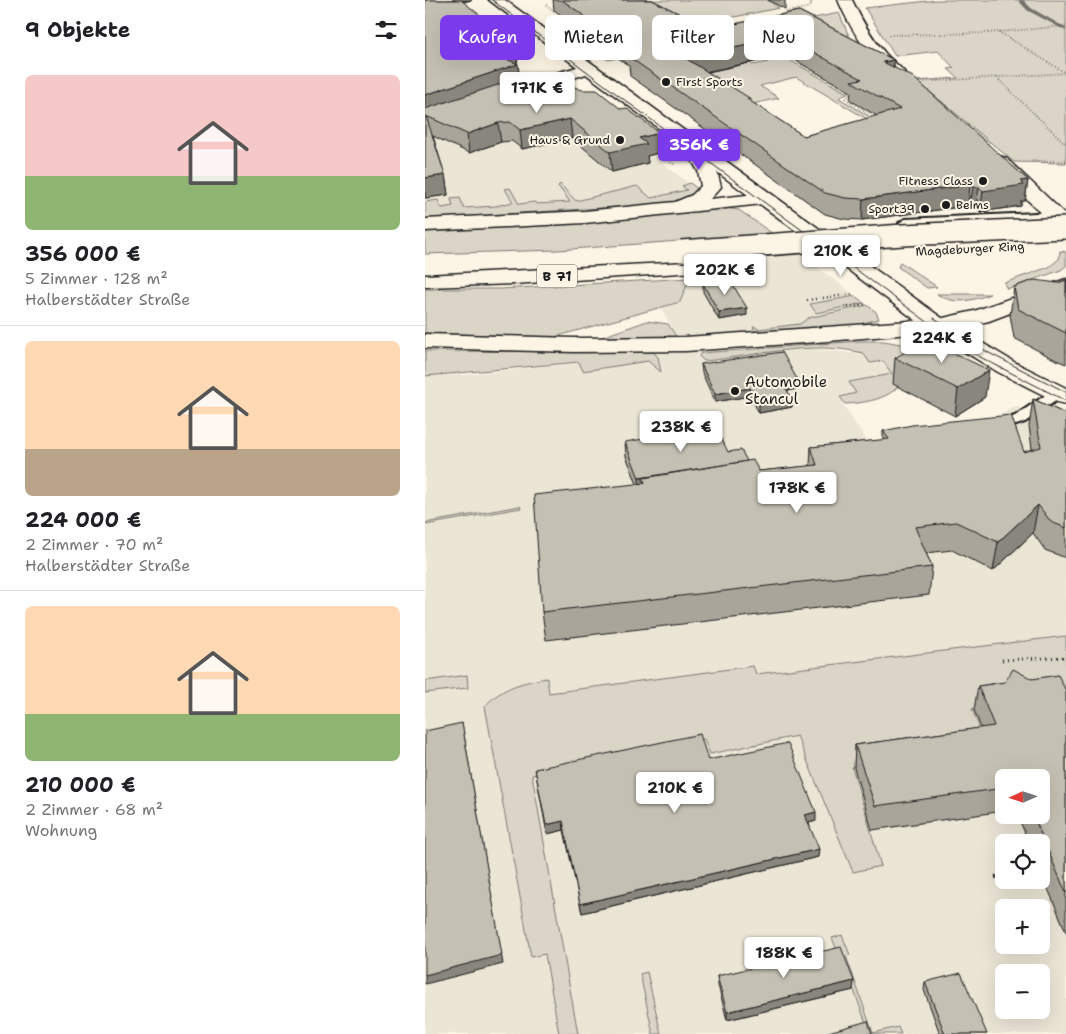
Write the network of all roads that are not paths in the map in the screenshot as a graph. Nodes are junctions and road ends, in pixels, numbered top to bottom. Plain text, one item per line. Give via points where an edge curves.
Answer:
1 (496, 0) edge
2 (845, 0) edge
3 (590, 68) junction
4 (915, 83) edge
5 (501, 95) edge
6 (693, 145) junction
7 (991, 149) edge
8 (765, 199) junction
9 (671, 209) junction
10 (905, 223) dead end
11 (1063, 223) edge
12 (425, 225) edge
13 (1066, 244) edge
14 (685, 260) junction
15 (425, 263) edge
16 (425, 281) edge
17 (1066, 285) edge
18 (938, 326) junction
19 (425, 340) edge
20 (1062, 395) edge
21 (981, 432) edge

1 - 3 main road
2 - 4 main road via 871,48 889,67
3 - 5 main road
3 - 6 main road
6 - 8 main road
6 - 9 main road via 711,181 711,188 694,201
7 - 11 main road
8 - 9 main road
8 - 18 main road
9 - 12 main road
10 - 11 lane
11 - 14 main road, Magdeburger Ring / B 71, bridge via 921,234
13 - 14 main road, Magdeburger Ring / B 71
14 - 15 main road, Magdeburger Ring / B 71
14 - 16 main road, Magdeburger Ring / B 71 via 524,278
17 - 18 main road via 981,316
18 - 19 main road via 672,344 563,345
18 - 20 main road via 990,358
20 - 21 lane via 1019,419

